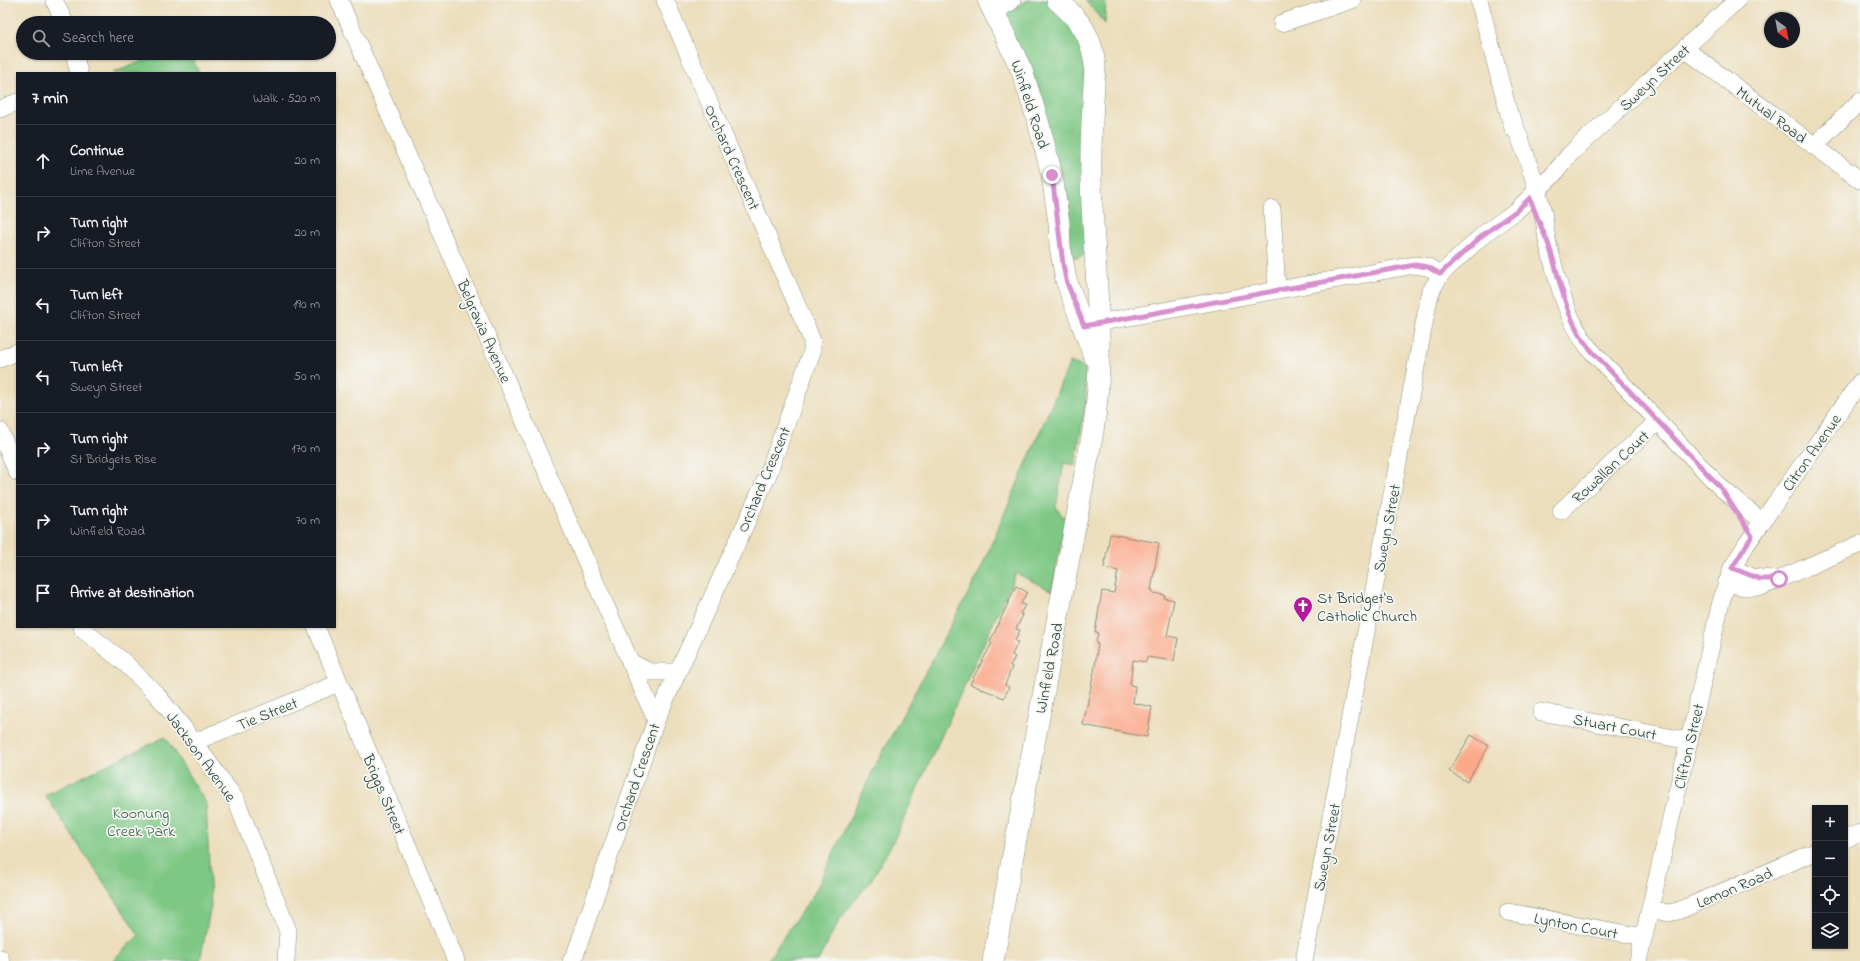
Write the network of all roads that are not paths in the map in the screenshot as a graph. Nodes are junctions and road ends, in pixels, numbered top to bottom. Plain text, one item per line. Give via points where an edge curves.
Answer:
1 (54, 0) edge
2 (339, 0) edge
3 (665, 0) edge
4 (1057, 0) edge
5 (1352, 0) edge
6 (1479, 0) edge
7 (1737, 0) edge
8 (997, 3) edge
9 (62, 16) edge
10 (1282, 23) dead end
11 (1685, 49) junction
12 (76, 60) edge
13 (80, 72) edge
14 (1860, 101) edge
15 (16, 102) edge
16 (0, 109) edge
17 (1814, 146) junction
18 (1860, 180) edge
19 (1532, 189) junction
20 (1272, 209) dead end
21 (1440, 274) junction
22 (1277, 290) junction
23 (1092, 324) junction
24 (16, 352) edge
25 (0, 359) edge
26 (1860, 382) edge
27 (1658, 421) junction
28 (0, 431) edge
29 (16, 470) edge
30 (1720, 487) junction
31 (1561, 511) dead end
32 (1762, 522) junction
33 (1752, 536) junction
34 (1860, 544) edge
35 (1729, 576) junction
36 (82, 628) edge
37 (316, 628) edge
38 (630, 662) junction
39 (677, 672) junction
40 (339, 683) junction
41 (1541, 712) dead end
42 (656, 720) junction
43 (1689, 741) junction
44 (194, 742) junction
45 (1860, 833) edge
46 (1848, 838) edge
47 (1812, 853) edge
48 (1651, 909) junction
49 (1508, 912) dead end
50 (1644, 937) junction
51 (0, 958) edge
52 (1, 961) edge
53 (286, 961) edge
54 (456, 961) edge
55 (571, 961) edge
56 (993, 961) edge
57 (1304, 961) edge
58 (1638, 961) edge

1 - 9 street
2 - 38 street, Belgravia Avenue
3 - 39 street, Orchard Crescent via 812,341 812,352 767,477
4 - 23 street, Winfield Road via 1080,22 1094,53 1090,152
5 - 10 street
6 - 19 street
7 - 11 street, Sweyn Street
8 - 23 street, Winfield Road via 1038,120 1052,175 1066,280
11 - 17 street, Mutual Road
11 - 19 street, Sweyn Street via 1570,154 1549,168
12 - 13 street
14 - 17 street
15 - 16 street
17 - 18 street, Mutual Road
19 - 21 street, Sweyn Street via 1504,210 1484,234
19 - 27 street via 1536,218 1548,243 1567,308 1578,333
20 - 22 street
21 - 22 street via 1428,267 1415,265
21 - 57 street, Sweyn Street via 1428,303
22 - 23 street
23 - 56 street, Winfield Road via 1099,375 1093,431
24 - 25 street
26 - 32 street, Citron Avenue
27 - 30 street
27 - 31 street, Rowallan Court
28 - 29 street
30 - 32 street
30 - 33 street
32 - 33 street, Clifton Street
33 - 35 street, Clifton Street
34 - 35 street via 1779,579
35 - 43 street, Clifton Street
36 - 44 street, Jackson Avenue via 124,662 157,695
37 - 40 street, Briggs Street
38 - 39 street via 650,672
38 - 42 street, Belgravia Avenue
39 - 42 street, Orchard Crescent
40 - 44 street, Tie Street
40 - 54 street, Briggs Street
41 - 43 street, Stuart Court
42 - 55 street, Orchard Crescent
43 - 48 street, Clifton Street
44 - 53 street, Jackson Avenue via 236,800 288,931
45 - 46 street
47 - 48 street, Lemon Road via 1678,911 1668,913
48 - 50 street, Clifton Street
49 - 50 street, Lynton Court
50 - 58 street, Clifton Street
51 - 52 street

